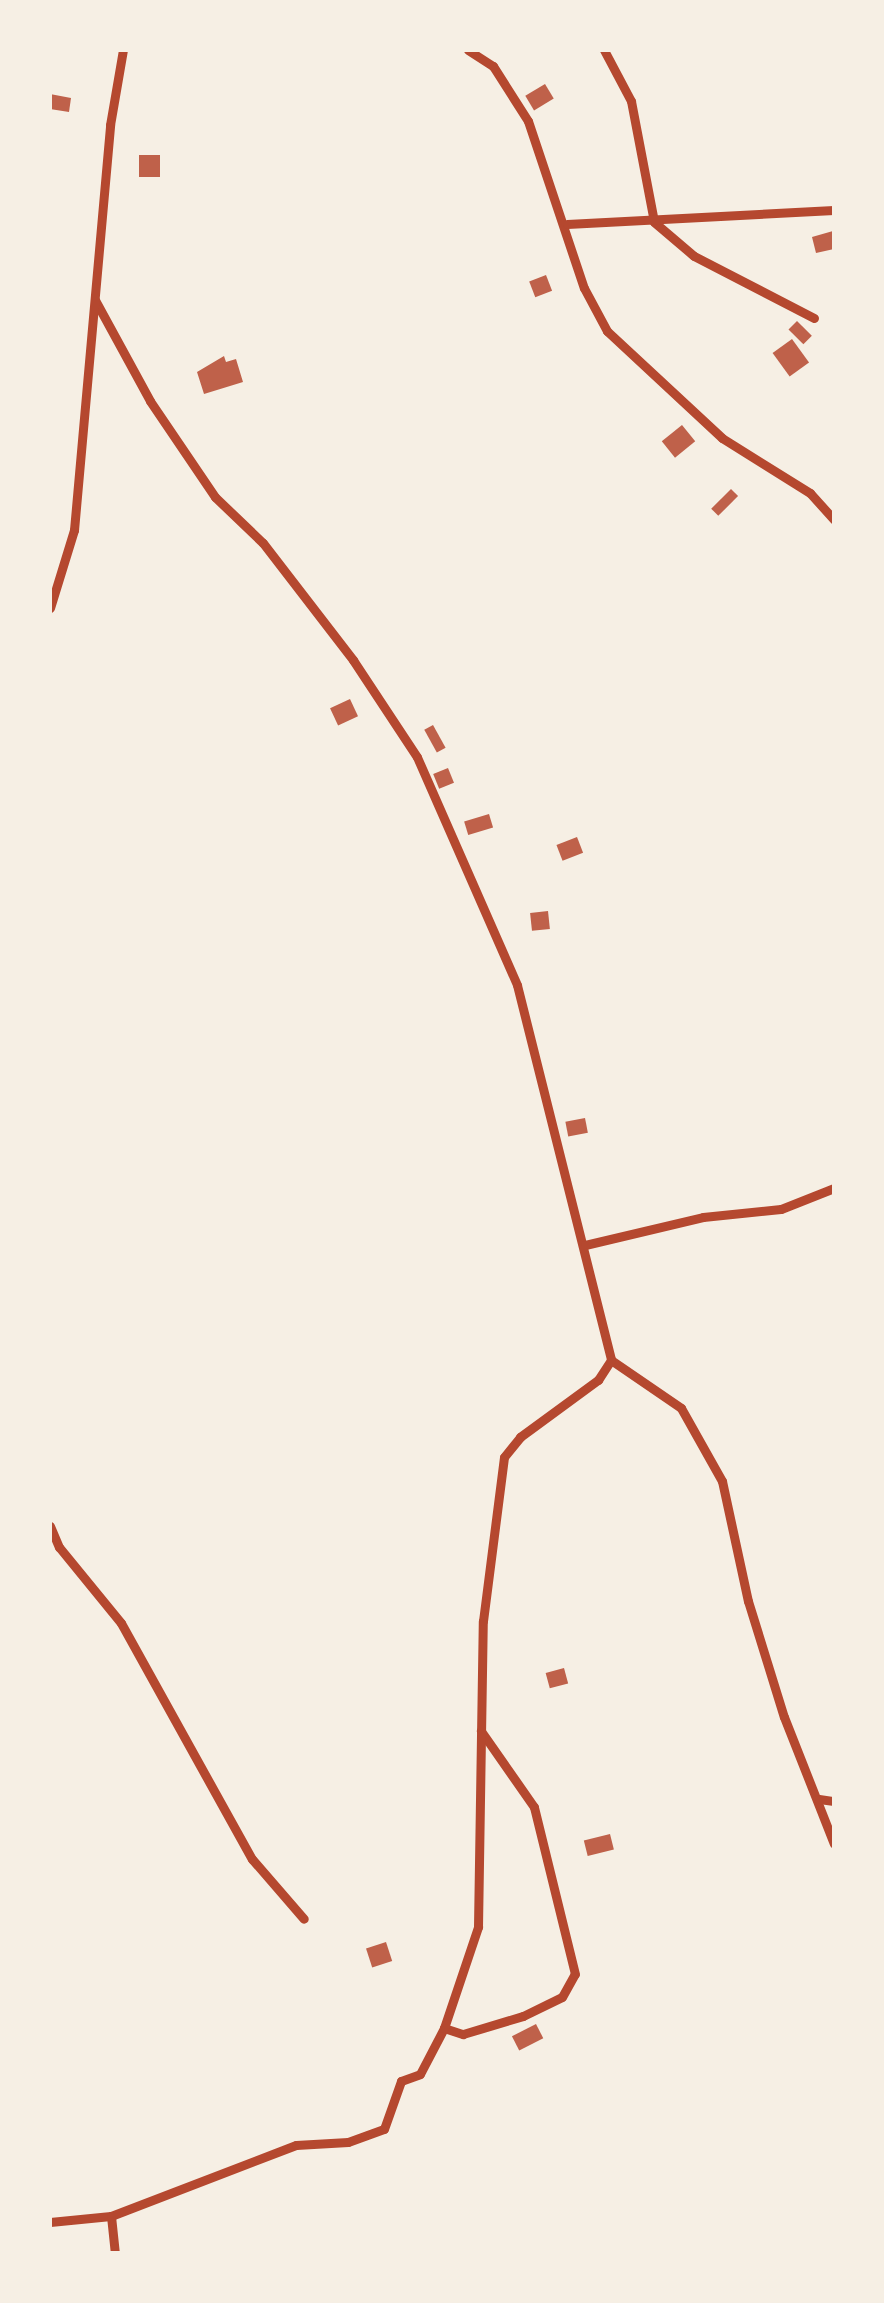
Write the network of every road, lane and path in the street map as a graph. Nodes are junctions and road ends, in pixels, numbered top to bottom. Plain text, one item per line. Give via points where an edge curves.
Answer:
1 (122, 50) edge
2 (468, 50) edge
3 (604, 50) edge
4 (834, 210) edge
5 (654, 222) junction
6 (567, 224) junction
7 (95, 300) junction
8 (814, 318) dead end
9 (834, 520) edge
10 (50, 608) edge
11 (834, 1188) edge
12 (585, 1245) junction
13 (612, 1360) junction
14 (50, 1526) edge
15 (481, 1731) junction
16 (819, 1800) junction
17 (834, 1801) edge
18 (834, 1844) edge
19 (304, 1918) dead end
20 (444, 2028) junction
21 (111, 2216) junction
22 (50, 2222) edge
23 (116, 2253) edge

1 - 7 street
2 - 6 street via 493,66 528,121
3 - 5 street via 632,101
4 - 5 street
5 - 6 street
5 - 8 street via 694,256
6 - 9 street via 584,288 633,361 722,438 810,492
7 - 10 street via 74,530
7 - 12 street via 150,401 214,497 274,558 354,660 417,757 518,985
11 - 12 street via 781,1210 703,1216
12 - 13 street
13 - 15 street via 598,1380 520,1437 504,1457 482,1621
13 - 16 street via 680,1408 722,1480 748,1601
14 - 19 street via 58,1547 112,1608 252,1859
15 - 20 street via 478,1928
15 - 20 street via 534,1807 576,1974 562,1997 524,2016 463,2034
16 - 17 street
16 - 18 street
20 - 21 street via 420,2074 402,2082 384,2129 348,2142 296,2145
21 - 22 street
21 - 23 street

